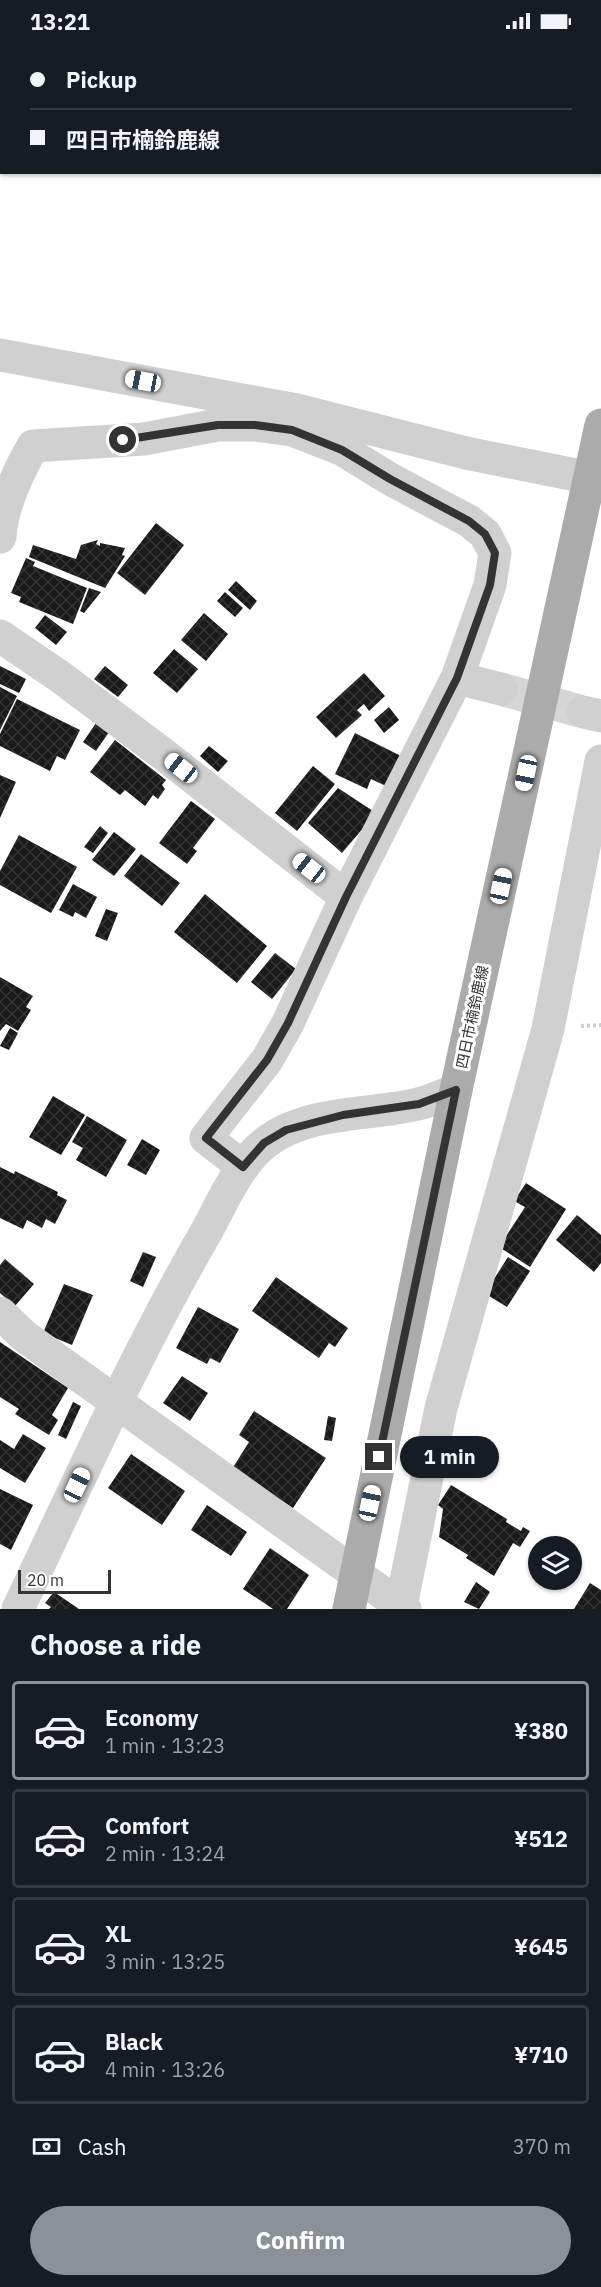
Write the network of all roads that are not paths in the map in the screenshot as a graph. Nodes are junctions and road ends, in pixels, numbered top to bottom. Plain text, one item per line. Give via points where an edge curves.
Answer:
1 (0, 356) edge
2 (294, 420) junction
3 (601, 425) edge
4 (596, 479) edge
5 (0, 537) edge
6 (0, 636) edge
7 (457, 678) junction
8 (501, 689) tunnel mouth
9 (601, 761) edge
10 (346, 897) junction
11 (456, 1090) junction
12 (243, 1167) junction
13 (0, 1313) edge
14 (117, 1402) junction
15 (355, 1571) junction
16 (403, 1608) edge
17 (18, 1609) edge
18 (349, 1609) edge

1 - 2 street
2 - 4 street
2 - 5 street via 218,425 144,439 33,447 1,523
2 - 7 street via 485,534 495,553 490,585
3 - 4 main road, 四日市楠鈴鹿線
4 - 11 main road, 四日市楠鈴鹿線
6 - 10 street via 163,754
7 - 8 street
7 - 10 street
9 - 16 street via 548,1029 441,1408
10 - 12 street via 267,1060 206,1138
11 - 12 street via 419,1104 343,1115 286,1130 264,1143
11 - 15 main road, 四日市楠鈴鹿線
12 - 14 street via 179,1278
13 - 14 street via 24,1336
14 - 15 street
14 - 17 street
15 - 16 street
15 - 18 main road, 四日市楠鈴鹿線

